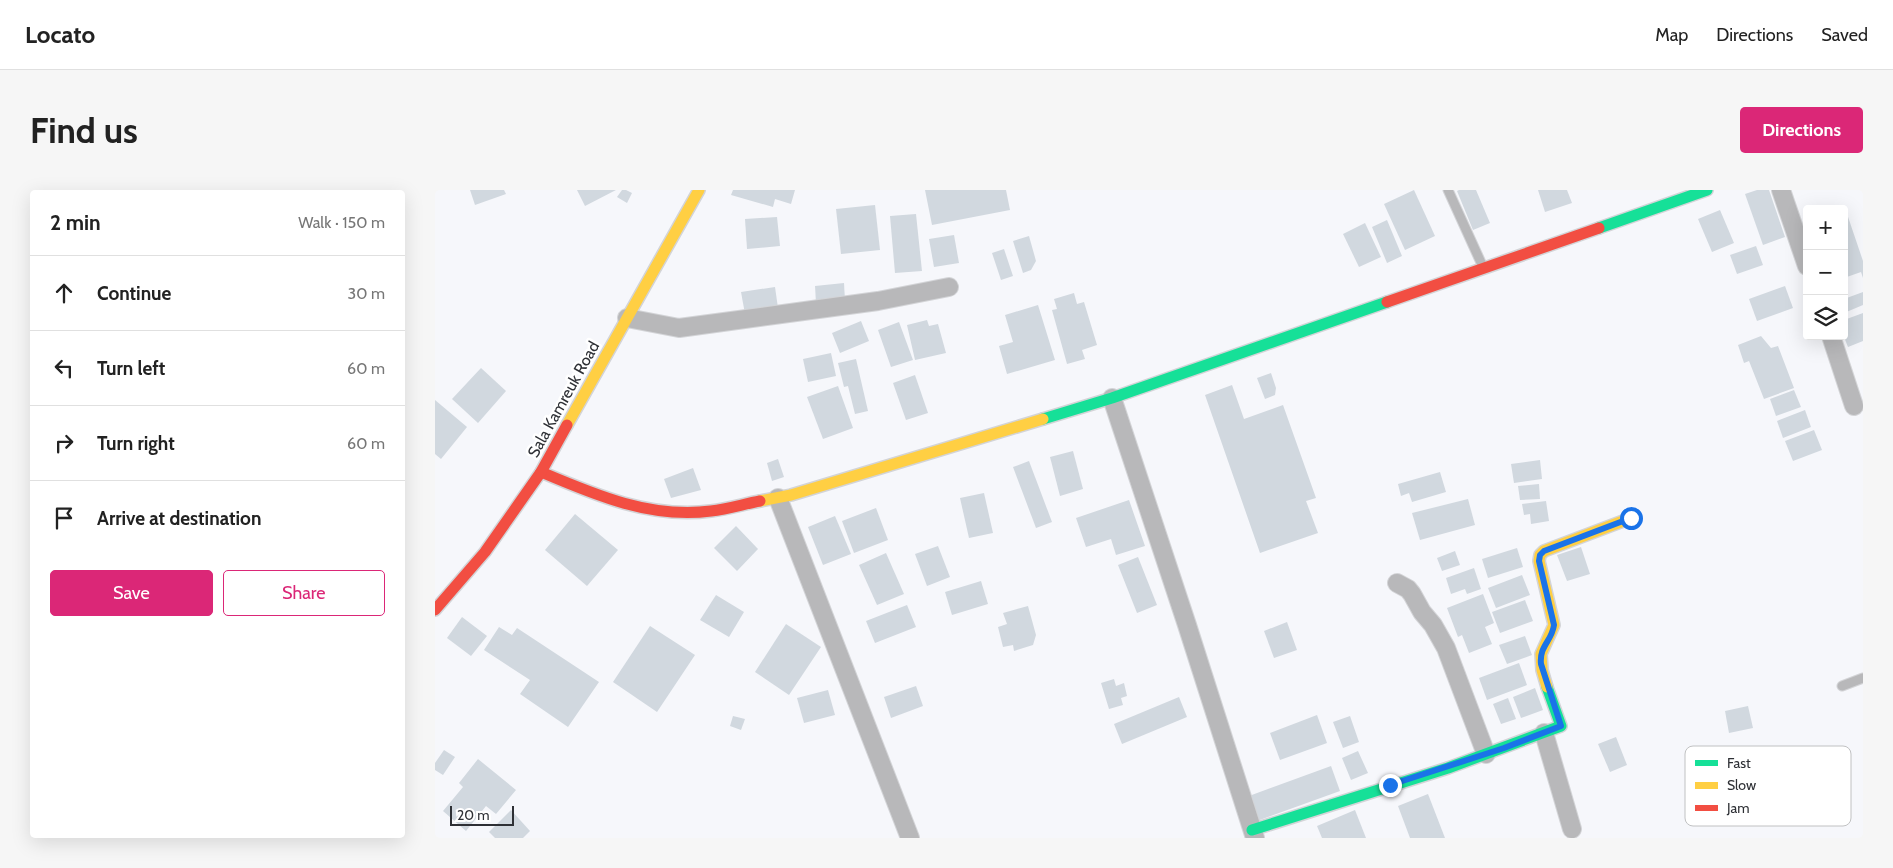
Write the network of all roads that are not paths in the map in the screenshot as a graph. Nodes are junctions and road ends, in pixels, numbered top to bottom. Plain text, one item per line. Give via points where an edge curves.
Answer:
1 (699, 190) edge
2 (1448, 190) edge
3 (1781, 190) edge
4 (1699, 192) edge
5 (1803, 254) edge
6 (1483, 269) junction
7 (949, 286) dead end
8 (627, 318) junction
9 (1832, 340) edge
10 (1112, 398) junction
11 (1854, 406) dead end
12 (541, 472) junction
13 (777, 498) junction
14 (1631, 518) dead end
15 (1397, 583) dead end
16 (435, 610) edge
17 (1863, 678) edge
18 (1842, 686) dead end
19 (1544, 733) junction
20 (1486, 754) junction
21 (1572, 829) dead end
22 (1253, 834) edge
23 (910, 838) edge

1 - 8 street, Sala Kamreuk Road
2 - 6 lane
3 - 5 street
4 - 6 street
6 - 10 street
7 - 8 street via 878,301 679,328
8 - 12 street, Sala Kamreuk Road
9 - 11 street
10 - 13 street
10 - 22 street
12 - 13 street via 589,493 644,509 671,512 710,511
12 - 16 street, Sala Kamreuk Road via 485,552
13 - 23 street
14 - 19 street via 1540,555 1554,625 1540,656 1561,724
15 - 20 street via 1412,594 1446,648
17 - 18 lane
19 - 20 street
19 - 21 street
20 - 22 street

